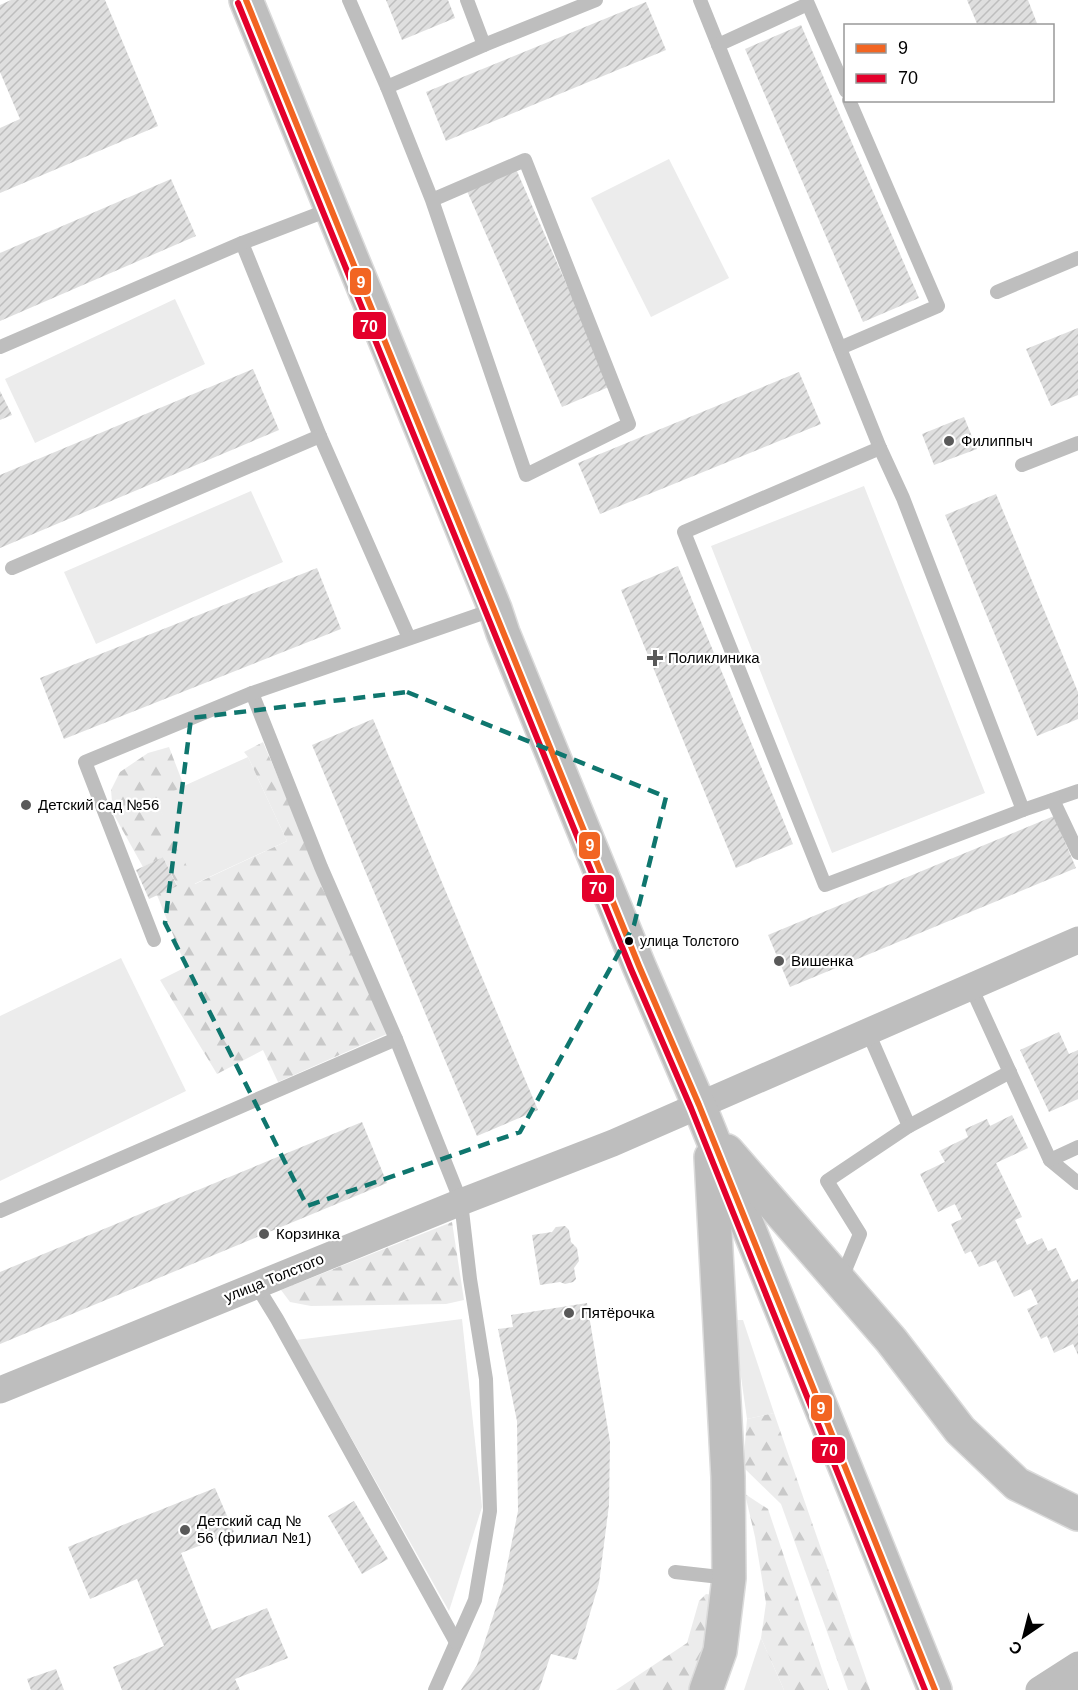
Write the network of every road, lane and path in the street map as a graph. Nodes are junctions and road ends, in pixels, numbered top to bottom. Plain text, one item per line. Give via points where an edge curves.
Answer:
1 (246, 0) edge
2 (349, 0) edge
3 (467, 0) edge
4 (596, 0) edge
5 (700, 0) edge
6 (484, 45) junction
7 (718, 45) junction
8 (844, 86) edge
9 (387, 87) junction
10 (850, 102) edge
11 (432, 200) junction
12 (331, 209) junction
13 (242, 243) junction
14 (1078, 258) edge
15 (997, 292) dead end
16 (0, 347) edge
17 (840, 348) junction
18 (320, 436) junction
19 (1078, 443) edge
20 (880, 448) junction
21 (1022, 465) dead end
22 (12, 568) dead end
23 (495, 609) junction
24 (409, 638) junction
25 (252, 693) junction
26 (1078, 791) edge
27 (1053, 800) junction
28 (1023, 810) junction
29 (1078, 853) edge
30 (154, 940) dead end
31 (1078, 940) edge
32 (971, 987) junction
33 (868, 1032) junction
34 (396, 1039) junction
35 (1010, 1072) junction
36 (705, 1118) junction
37 (909, 1126) junction
38 (1078, 1148) edge
39 (1050, 1160) junction
40 (1078, 1183) edge
41 (461, 1202) junction
42 (0, 1211) edge
43 (841, 1282) junction
44 (256, 1285) junction
45 (0, 1390) edge
46 (1078, 1514) edge
47 (675, 1572) dead end
48 (729, 1578) junction
49 (904, 1613) junction
50 (456, 1642) junction
51 (1078, 1665) edge
52 (1078, 1682) edge
53 (435, 1690) edge
54 (706, 1690) edge
55 (920, 1690) edge
56 (935, 1690) edge
57 (1040, 1690) edge
58 (1066, 1690) edge

1 - 12 main road
2 - 9 lane
3 - 6 lane
4 - 6 lane
5 - 7 lane
6 - 9 lane
7 - 8 lane via 808,4
7 - 17 lane
9 - 11 lane
10 - 17 lane via 938,306
11 - 11 lane via 525,160 629,424 526,475
12 - 13 lane
12 - 23 main road
13 - 16 lane
13 - 18 lane
14 - 15 lane
17 - 20 lane
18 - 22 lane
18 - 24 lane
19 - 21 lane
20 - 28 lane via 903,498
20 - 28 lane via 684,532 825,885
23 - 24 lane
23 - 36 main road via 639,966
24 - 25 lane
25 - 30 lane via 84,762
25 - 34 lane via 321,867
26 - 27 lane
27 - 28 lane
27 - 29 lane
31 - 32 street, улица Толстого
32 - 33 street, улица Толстого
32 - 35 lane
33 - 36 street, улица Толстого via 761,1079
33 - 37 lane
34 - 41 lane
34 - 42 lane
35 - 37 lane
35 - 39 lane
36 - 41 street, улица Толстого via 613,1143
36 - 43 main road
36 - 48 main road via 728,1476
36 - 49 main road
37 - 43 lane via 827,1181 860,1234
38 - 39 lane
39 - 40 lane
41 - 44 street, улица Толстого
41 - 50 lane via 486,1379 490,1511 475,1600
43 - 46 main road via 960,1430 1017,1484
44 - 45 street, улица Толстого
44 - 50 lane
47 - 48 lane
48 - 54 main road via 720,1651
49 - 55 main road
49 - 56 main road
50 - 53 lane
51 - 57 street
52 - 58 main road

